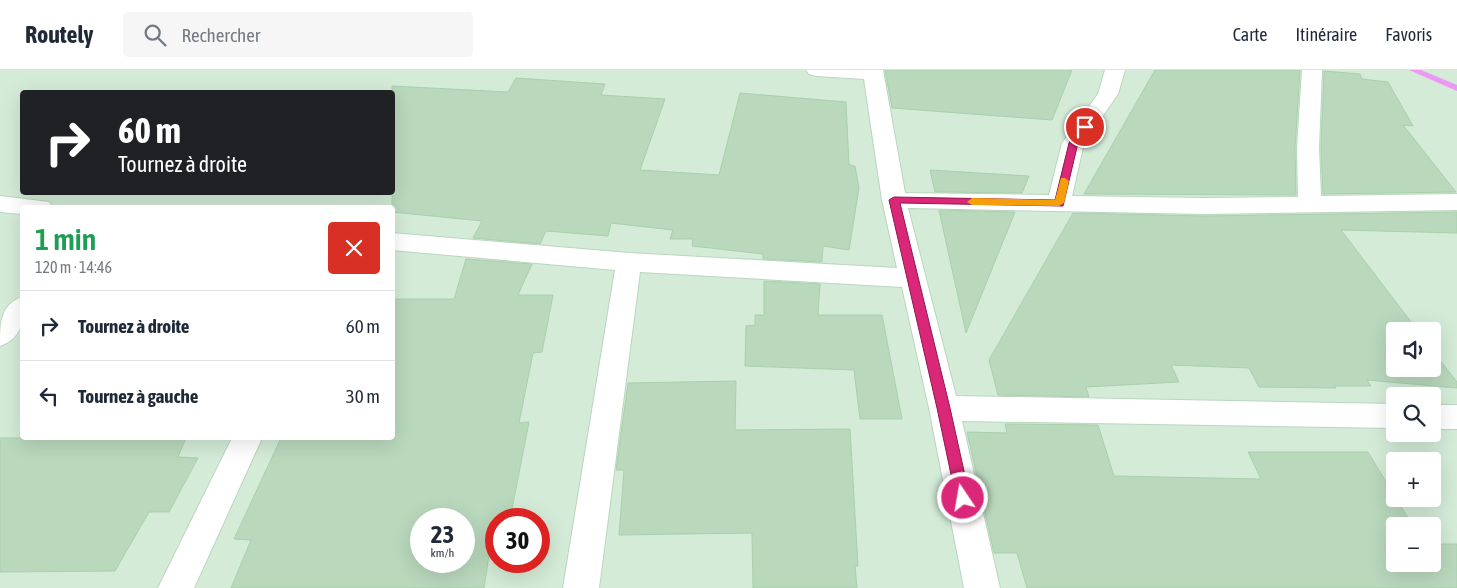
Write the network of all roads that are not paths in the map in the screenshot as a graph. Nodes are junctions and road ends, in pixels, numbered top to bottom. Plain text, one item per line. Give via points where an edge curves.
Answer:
1 (816, 70) edge
2 (1115, 70) edge
3 (1312, 70) edge
4 (874, 72) edge
5 (894, 200) junction
6 (1457, 202) edge
7 (1059, 203) junction
8 (0, 204) edge
9 (1310, 204) junction
10 (20, 206) edge
11 (395, 242) edge
12 (629, 262) junction
13 (912, 278) junction
14 (20, 310) edge
15 (0, 335) edge
16 (944, 408) junction
17 (1386, 416) edge
18 (1441, 417) edge
19 (1457, 417) edge
20 (245, 440) edge
21 (176, 588) edge
22 (581, 588) edge
23 (982, 588) edge

1 - 4 street
2 - 7 street via 1108,94 1073,143
3 - 9 street via 1308,148
4 - 5 street
5 - 7 street
5 - 13 street
6 - 9 street
7 - 9 street
8 - 10 street
11 - 12 street
12 - 13 street
12 - 22 street
13 - 16 street
14 - 15 street
16 - 17 street
16 - 23 street
18 - 19 street
20 - 21 street

